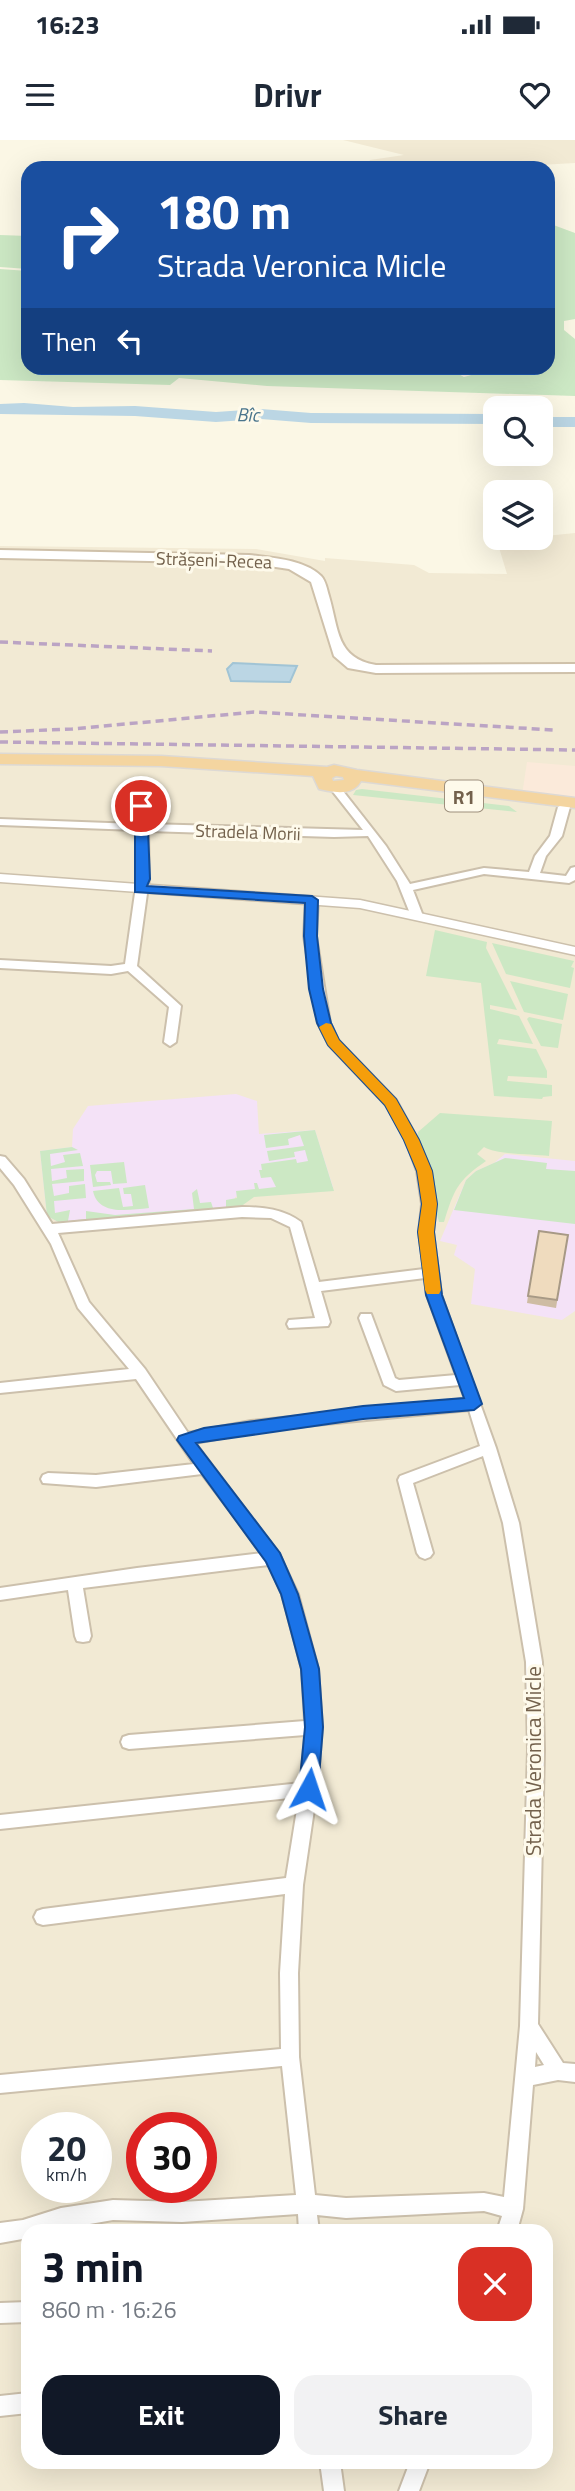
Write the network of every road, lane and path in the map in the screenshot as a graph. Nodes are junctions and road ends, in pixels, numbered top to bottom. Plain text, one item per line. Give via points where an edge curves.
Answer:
1 (0, 554) edge
2 (575, 668) edge
3 (0, 759) edge
4 (0, 766) edge
5 (338, 780) junction
6 (141, 783) dead end
7 (571, 806) edge
8 (0, 822) edge
9 (141, 828) junction
10 (370, 833) junction
11 (477, 858) dead end
12 (575, 870) edge
13 (478, 873) junction
14 (533, 876) junction
15 (0, 878) edge
16 (406, 888) junction
17 (140, 889) junction
18 (312, 900) junction
19 (417, 916) junction
20 (575, 951) edge
21 (0, 964) edge
22 (131, 967) junction
23 (170, 1042) dead end
24 (0, 1160) edge
25 (48, 1229) junction
26 (430, 1273) junction
27 (314, 1287) junction
28 (366, 1318) dead end
29 (294, 1324) dead end
30 (139, 1373) junction
31 (465, 1379) junction
32 (0, 1388) edge
33 (474, 1404) junction
34 (185, 1440) junction
35 (489, 1448) junction
36 (205, 1468) junction
37 (48, 1479) dead end
38 (425, 1552) dead end
39 (274, 1558) junction
40 (75, 1584) junction
41 (0, 1594) edge
42 (83, 1636) dead end
43 (314, 1727) junction
44 (129, 1742) dead end
45 (309, 1789) junction
46 (0, 1822) edge
47 (294, 1885) junction
48 (43, 1917) dead end
49 (529, 2026) junction
50 (290, 2057) junction
51 (566, 2072) edge
52 (525, 2078) junction
53 (0, 2084) edge
54 (307, 2204) junction
55 (513, 2208) junction
56 (42, 2224) edge
57 (308, 2224) edge
58 (510, 2224) edge
59 (21, 2230) edge
60 (0, 2233) edge
61 (21, 2312) edge
62 (0, 2313) edge
63 (21, 2404) edge
64 (0, 2406) edge
65 (331, 2469) edge
66 (417, 2469) edge
67 (334, 2491) edge
68 (409, 2491) edge

1 - 2 main road, Strășeni-Recea via 279,562 317,580 338,652 354,664 376,669
3 - 5 highway via 161,761 286,769
4 - 5 highway, R1 via 169,769
5 - 7 highway, R1
5 - 10 street
6 - 9 street
7 - 14 street
8 - 9 street, Stradela Morii
9 - 10 street, Stradela Morii
9 - 17 street
10 - 16 street
11 - 13 street
12 - 14 street via 569,880
13 - 14 street
13 - 16 street
15 - 17 street
16 - 19 street
17 - 18 street
17 - 22 street
18 - 19 street
18 - 26 street, Strada Veronica Micle via 310,936 324,1023 333,1042 391,1102 412,1140 424,1171 429,1204
19 - 20 street
21 - 22 street
22 - 23 street via 175,1006
24 - 25 street
25 - 27 street via 272,1212 296,1225
25 - 30 street via 83,1304
26 - 27 street
26 - 31 street, Strada Veronica Micle
27 - 29 street via 323,1322
28 - 31 street via 389,1381 396,1386
30 - 32 street
30 - 34 street
31 - 33 street, Strada Veronica Micle
33 - 34 street via 295,1421
33 - 35 street, Strada Veronica Micle
34 - 36 street
35 - 38 street via 405,1480
35 - 49 street, Strada Veronica Micle via 511,1523 534,1662
36 - 37 street via 87,1481
36 - 39 street
39 - 40 street
39 - 43 street via 310,1669
40 - 41 street
40 - 42 street
43 - 44 street
43 - 45 street
45 - 46 street
45 - 47 street
47 - 48 street
47 - 50 street
49 - 51 street
49 - 52 street, Strada Veronica Micle
50 - 53 street
50 - 54 street
51 - 52 street
52 - 55 street, Strada Veronica Micle
54 - 55 street via 346,2208 484,2203
54 - 56 street via 182,2212 113,2210
54 - 57 street
55 - 58 street, Strada Veronica Micle
59 - 60 street
61 - 62 street
63 - 64 street
65 - 67 street
66 - 68 street

